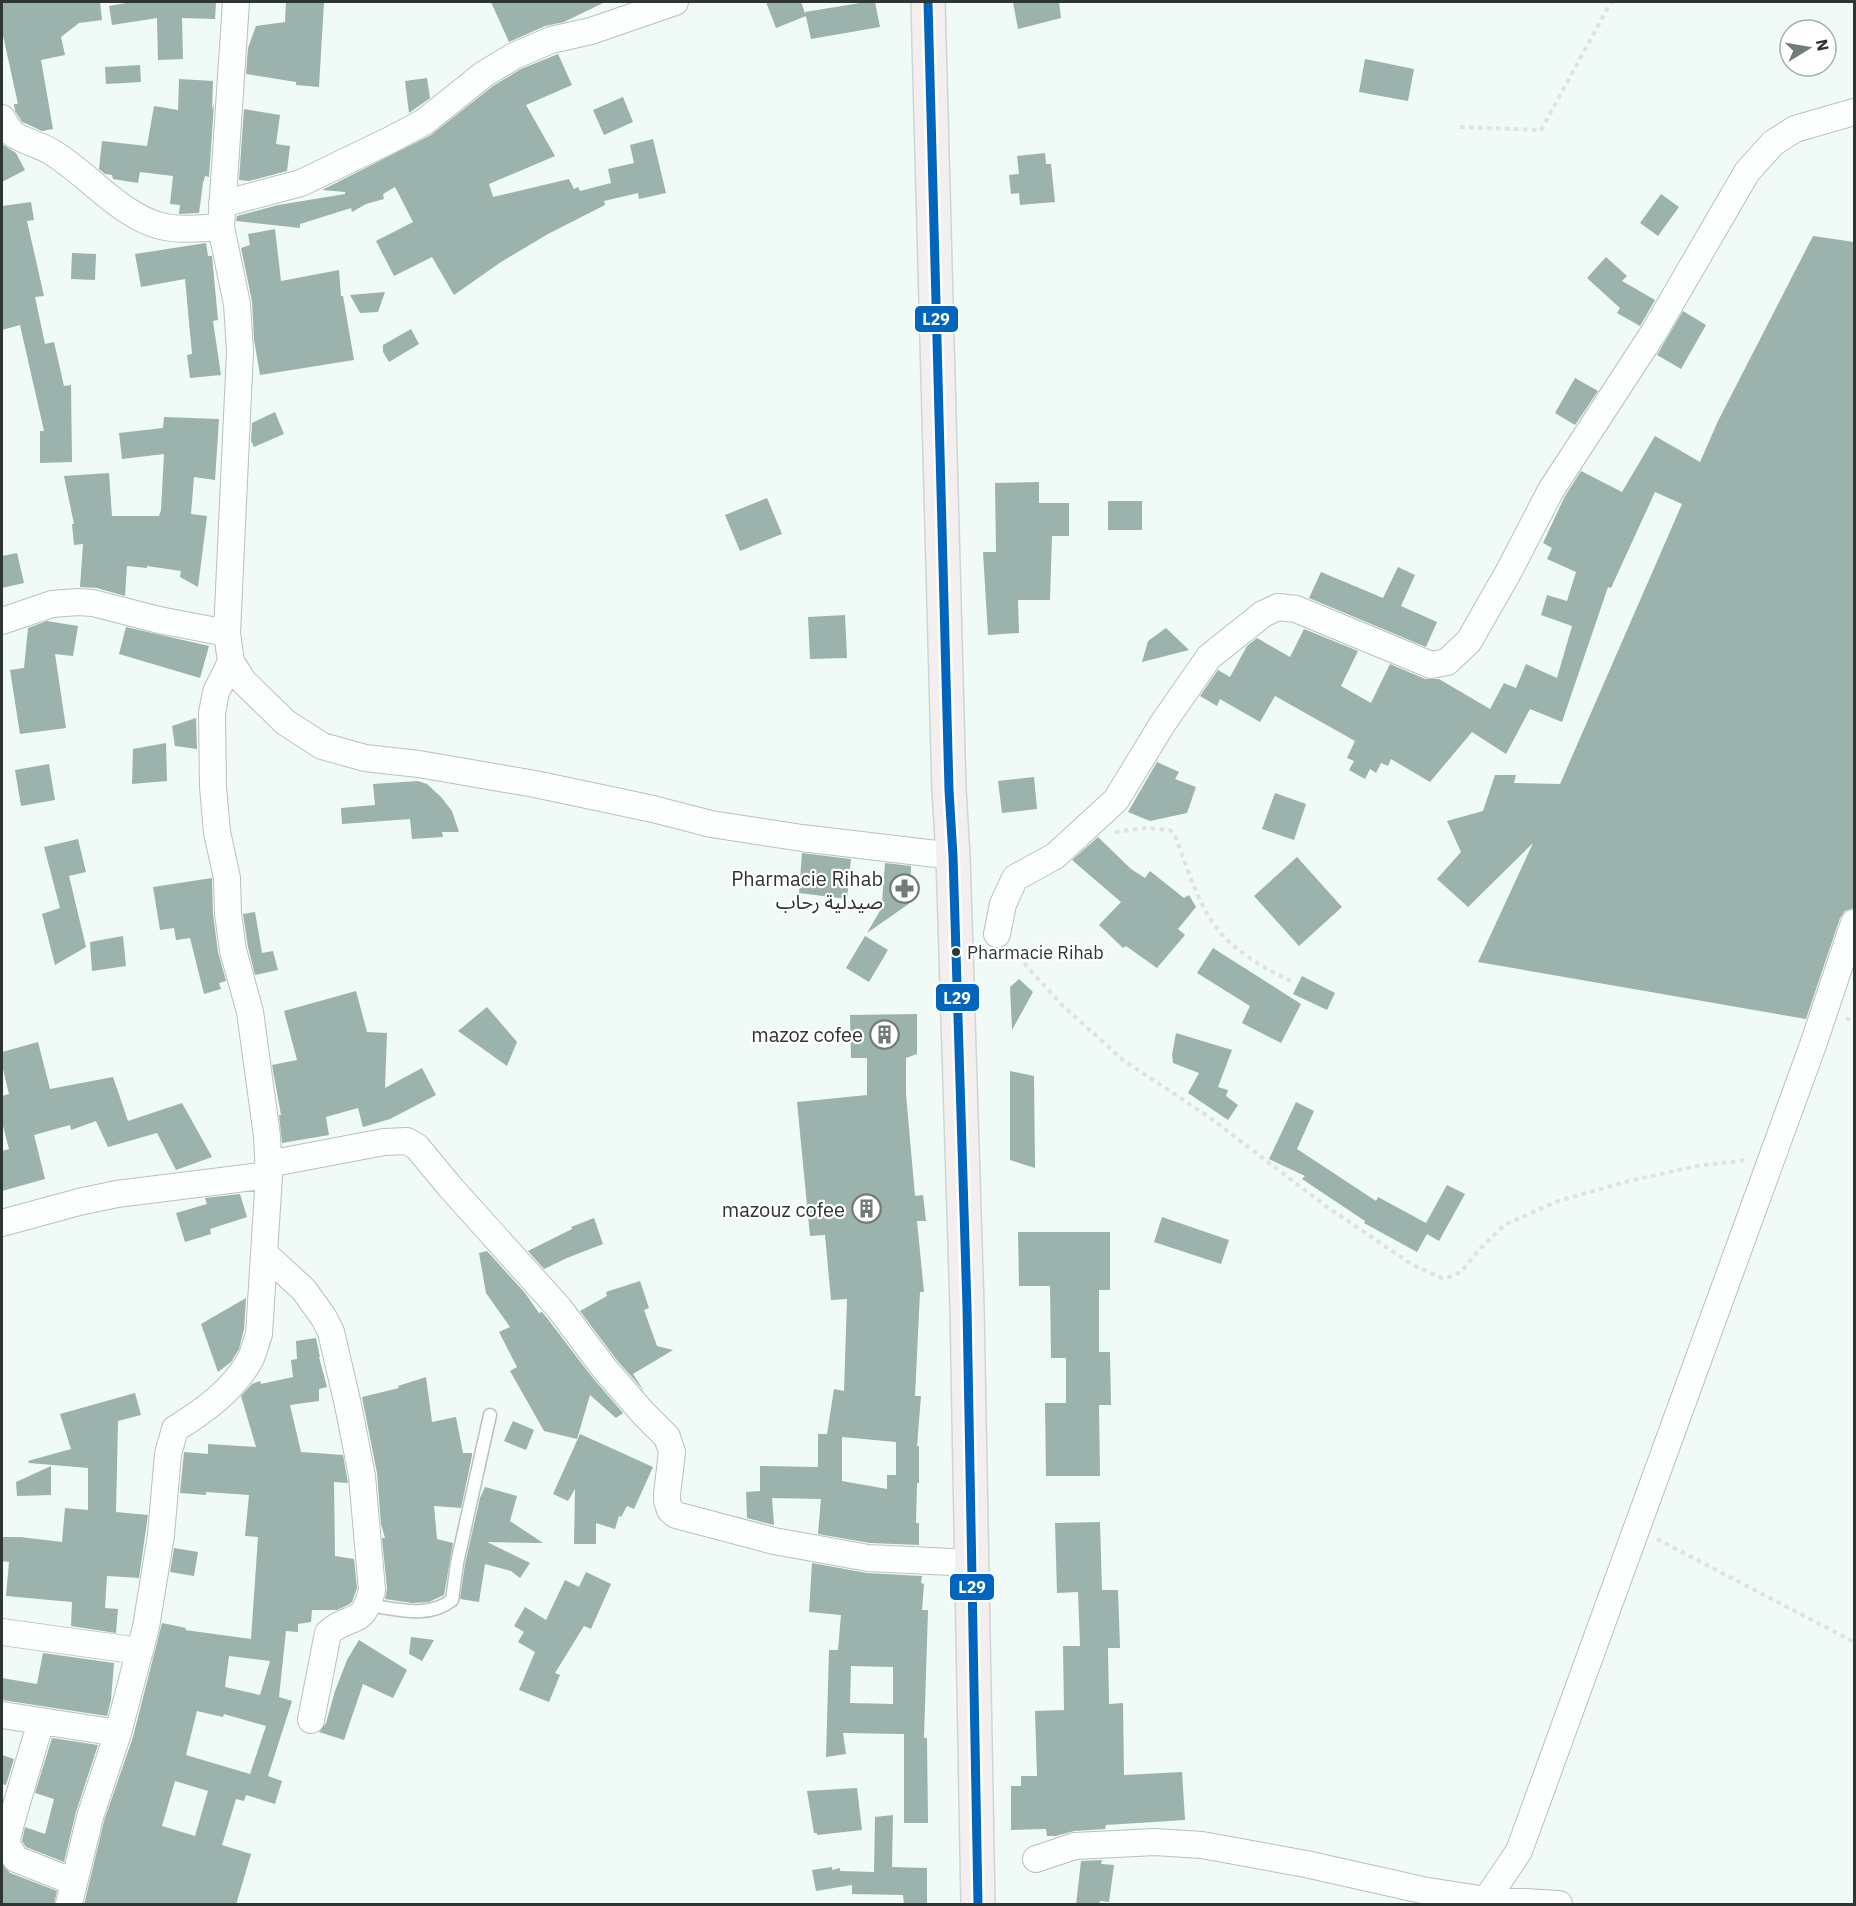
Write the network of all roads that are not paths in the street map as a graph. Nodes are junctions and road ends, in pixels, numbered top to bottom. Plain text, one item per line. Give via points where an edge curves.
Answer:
1 (236, 2) edge
2 (675, 2) edge
3 (928, 2) edge
4 (1854, 112) edge
5 (2, 118) edge
6 (221, 216) junction
7 (2, 621) edge
8 (227, 633) junction
9 (231, 662) junction
10 (953, 856) junction
11 (1854, 923) edge
12 (997, 934) road end
13 (269, 1170) junction
14 (2, 1223) edge
15 (265, 1254) junction
16 (490, 1415) dead end
17 (973, 1563) junction
18 (368, 1605) junction
19 (2, 1632) edge
20 (140, 1651) junction
21 (2, 1715) edge
22 (311, 1720) dead end
23 (41, 1721) junction
24 (118, 1733) junction
25 (4, 1839) edge
26 (1036, 1859) dead end
27 (72, 1893) edge
28 (1486, 1900) junction
29 (978, 1905) edge
30 (1559, 1905) edge

1 - 6 street
2 - 6 street via 591,31 551,40 514,56 484,74 424,122 301,183
3 - 10 main road
4 - 12 street via 1795,129 1773,143 1747,172 1654,332 1551,490 1469,641 1448,662 1431,664 1296,609 1278,607 1263,614 1209,657 1116,800 1055,856 1015,878 1003,904
5 - 6 street via 13,135 58,156 142,219 179,229
6 - 8 street via 237,304 240,351
7 - 8 street via 52,604 78,602
8 - 9 street
9 - 10 street via 244,682 285,722 322,746 355,755 514,780 711,824
9 - 13 street via 216,692 212,713 213,787 233,950 250,1012
10 - 17 main road
11 - 28 street via 1773,1158 1520,1851
13 - 14 street via 117,1194
13 - 15 street
13 - 17 street via 384,1142 407,1141 417,1147 667,1437 672,1452 667,1494 670,1510 676,1515 774,1541 868,1558
15 - 18 street via 304,1290 331,1332 362,1476 372,1590
15 - 20 street via 259,1334 251,1358 235,1382 203,1411 175,1429 168,1454 161,1535
16 - 18 lane via 452,1600 435,1611
17 - 29 main road
18 - 22 street via 363,1614 328,1633
19 - 20 street
20 - 24 street
21 - 23 street
23 - 24 street
23 - 25 street
24 - 27 street via 90,1817
25 - 27 street via 16,1859
26 - 28 street via 1075,1846 1155,1842 1202,1845
28 - 30 street

